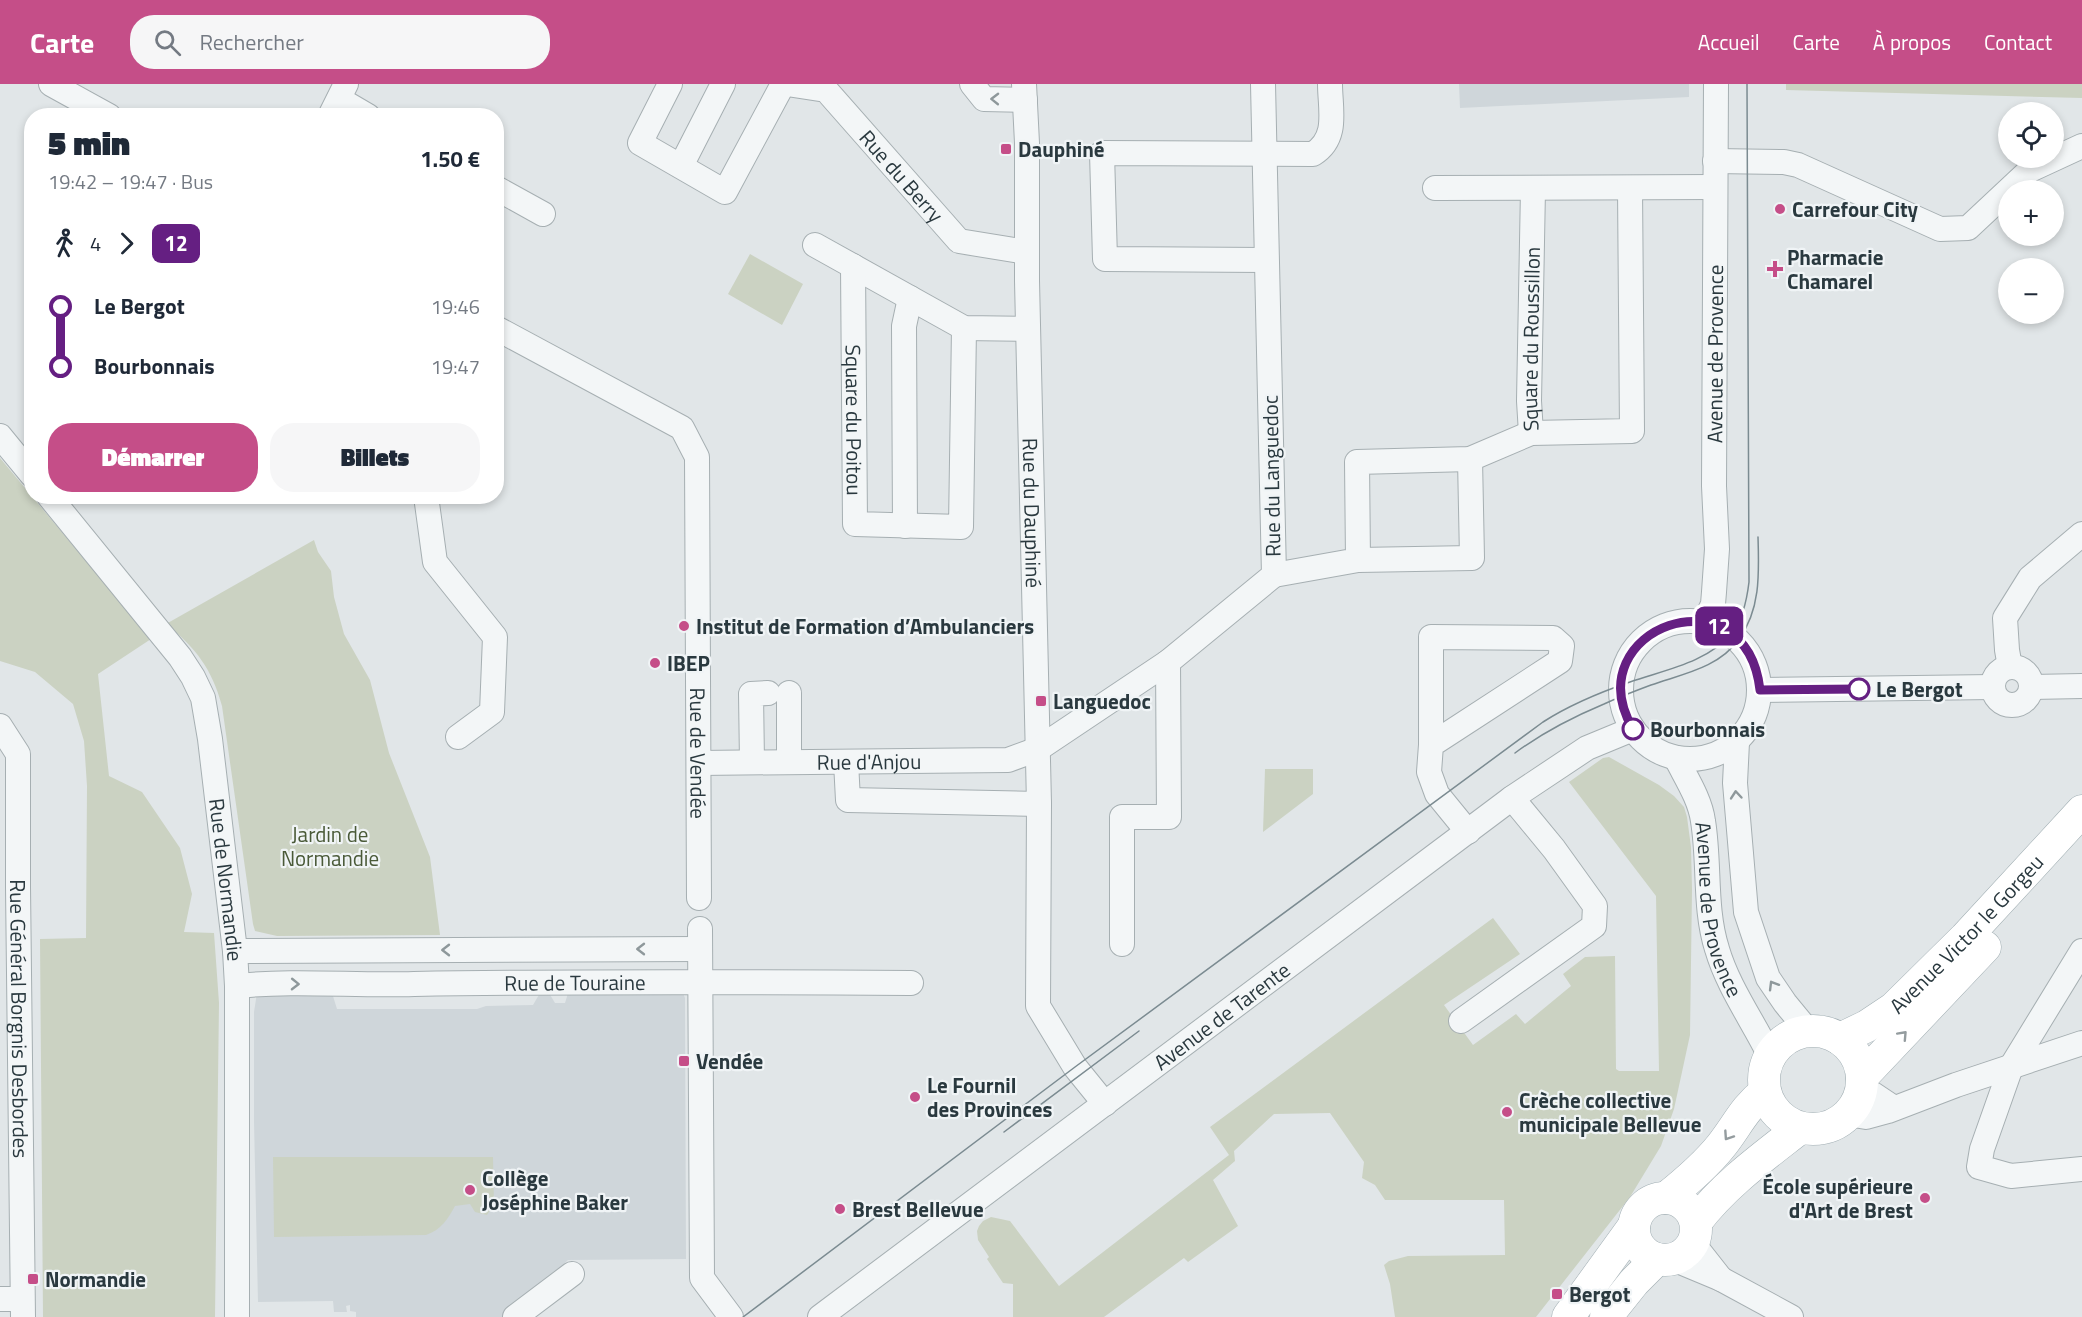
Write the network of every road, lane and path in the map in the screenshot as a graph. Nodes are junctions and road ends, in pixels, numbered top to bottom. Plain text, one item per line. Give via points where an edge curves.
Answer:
1 (51, 84) edge
2 (670, 84) edge
3 (723, 84) edge
4 (785, 84) edge
5 (972, 84) edge
6 (1263, 84) edge
7 (1330, 84) edge
8 (1716, 84) edge
9 (1024, 92) edge
10 (338, 100) edge
11 (95, 108) edge
12 (353, 108) edge
13 (2082, 147) edge
14 (1265, 155) junction
15 (1726, 161) junction
16 (681, 166) junction
17 (1715, 187) junction
18 (1435, 188) dead end
19 (1630, 188) junction
20 (1533, 189) junction
21 (504, 192) edge
22 (543, 214) dead end
23 (815, 245) dead end
24 (1027, 252) junction
25 (1266, 260) junction
26 (852, 266) junction
27 (910, 298) junction
28 (964, 328) junction
29 (1028, 329) junction
30 (504, 332) edge
31 (1531, 433) junction
32 (0, 436) edge
33 (1470, 459) junction
34 (24, 465) edge
35 (56, 504) edge
36 (427, 504) edge
37 (905, 526) junction
38 (2082, 534) edge
39 (1358, 560) junction
40 (1274, 575) junction
41 (1705, 622) junction
42 (1168, 662) junction
43 (2010, 667) junction
44 (2082, 686) edge
45 (1993, 687) junction
46 (2032, 687) junction
47 (1760, 690) junction
48 (1628, 719) junction
49 (0, 726) edge
50 (458, 736) dead end
51 (1737, 742) junction
52 (1431, 745) junction
53 (1038, 749) junction
54 (1676, 758) junction
55 (752, 762) junction
56 (789, 762) junction
57 (846, 762) junction
58 (699, 763) junction
59 (1512, 798) junction
60 (1039, 804) junction
61 (2082, 811) edge
62 (1468, 832) junction
63 (2082, 840) edge
64 (9, 880) edge
65 (699, 898) dead end
66 (1122, 944) dead end
67 (235, 951) junction
68 (2082, 951) edge
69 (700, 981) junction
70 (911, 983) dead end
71 (237, 986) junction
72 (1461, 1021) dead end
73 (1808, 1031) junction
74 (1839, 1039) junction
75 (2082, 1043) edge
76 (1770, 1056) junction
77 (2011, 1067) junction
78 (1765, 1092) junction
79 (1857, 1094) junction
80 (1105, 1104) junction
81 (1800, 1128) junction
82 (2082, 1169) edge
83 (1666, 1198) junction
84 (1634, 1226) junction
85 (1680, 1245) junction
86 (572, 1274) dead end
87 (15, 1305) edge
88 (237, 1317) edge
89 (515, 1317) edge
90 (731, 1317) edge
91 (820, 1317) edge
92 (1568, 1317) edge
93 (1606, 1317) edge
94 (1791, 1317) edge

1 - 11 street
2 - 16 street via 640,143
3 - 16 street
4 - 16 street via 725,192
4 - 24 street, Rue du Berry via 826,90 959,241
9 -> 5 street via 984,99
6 - 14 street, Rue du Languedoc
7 - 14 street via 1332,125 1323,146 1313,154
8 - 15 street, Avenue de Provence
9 - 24 street, Rue du Dauphiné via 1028,143
10 - 12 street
13 - 15 street via 2030,170 1968,228 1940,229 1798,165
14 - 25 street, Rue du Languedoc
14 - 25 street via 1102,153 1105,259
15 - 17 street, Avenue de Provence
17 - 19 street
17 - 41 street, Avenue de Provence via 1717,549 1713,604
18 - 20 street
19 - 20 street
19 - 31 street, Square du Roussillon via 1632,431
20 - 31 street, Square du Roussillon
21 - 22 street
23 - 26 street
24 - 29 street, Rue du Dauphiné
25 - 40 street, Rue du Languedoc
26 - 27 street
26 - 37 street, Square du Poitou via 855,524
27 - 28 street
27 - 37 street via 904,326
28 - 29 street
28 - 37 street, Square du Poitou via 961,527
29 - 53 street, Rue du Dauphiné
30 - 58 street, Rue de Vendée via 682,428 698,457
31 - 33 street
32 - 34 street
33 - 39 street via 1357,462
33 - 39 street via 1472,558
35 - 67 street, Rue de Normandie via 180,657 203,698
36 - 50 street via 435,562 495,637 492,712
38 - 43 street via 2030,578 2005,618
39 - 40 street
40 - 42 street, Rue du Languedoc
41 - 47 street via 1731,634 1748,651
41 - 48 street via 1662,626 1644,638 1623,675 1621,686
42 - 53 street, Rue du Languedoc
42 - 66 street via 1169,817 1122,817
43 - 45 street via 1996,676
43 - 46 street via 2025,672
44 - 46 street
45 - 46 street via 1996,697 2010,706 2021,704
45 - 47 street
47 - 51 street via 1757,709
48 - 54 street via 1645,742
48 - 59 street, Avenue de Tarente via 1622,719 1610,738 1587,748
49 - 64 street, Rue Général Borgnis Desbordes via 18,754
51 - 54 street via 1708,757
73 -> 51 street, Avenue de Provence via 1768,978 1746,912 1735,783
52 - 52 street via 1560,661 1562,646 1553,638 1431,638
52 - 62 street via 1429,772 1437,794
53 - 57 street, Rue d'Anjou via 1008,760
53 - 60 street, Rue du Dauphiné
54 - 76 street, Avenue de Provence via 1703,819 1710,920 1717,950
55 - 56 street, Rue d'Anjou
55 - 56 street via 751,694 778,693
55 - 58 street, Rue d'Anjou
56 - 57 street, Rue d'Anjou
57 - 60 street via 848,800
58 - 65 street, Rue de Vendée
59 - 62 street, Avenue de Tarente
59 - 72 street via 1595,906 1594,926
60 - 80 street, Rue du Dauphiné via 1038,1006 1081,1075
61 - 74 main road, Avenue Victor le Gorgeu via 1965,938 1894,1008
62 - 80 street, Avenue de Tarente
79 -> 63 main road, Avenue Victor le Gorgeu via 1914,1023
64 - 87 street, Rue Général Borgnis Desbordes
69 -> 67 street, Rue de Touraine via 700,939
67 - 71 street, Rue de Normandie
68 - 77 street
69 - 70 street, Rue de Touraine
71 -> 69 street, Rue de Touraine
69 - 90 street via 702,1278
71 - 88 street, Rue de Normandie
73 - 74 main road
73 - 76 main road via 1786,1039
74 - 79 main road via 1855,1055
75 - 77 street
76 - 78 main road via 1765,1067
77 - 79 street via 1866,1117
77 - 82 street via 1979,1167 2011,1176
78 - 81 main road via 1778,1114
78 -> 83 main road via 1751,1102 1721,1146 1693,1177
79 - 81 main road, Avenue Victor le Gorgeu via 1838,1122 1826,1128
80 - 91 street, Avenue de Tarente
81 - 85 main road via 1712,1201
83 - 84 main road via 1647,1203
83 - 85 main road via 1691,1211
84 - 85 main road via 1643,1251
84 - 92 main road
85 - 93 main road via 1634,1282
85 - 94 street via 1721,1279
86 - 89 street

